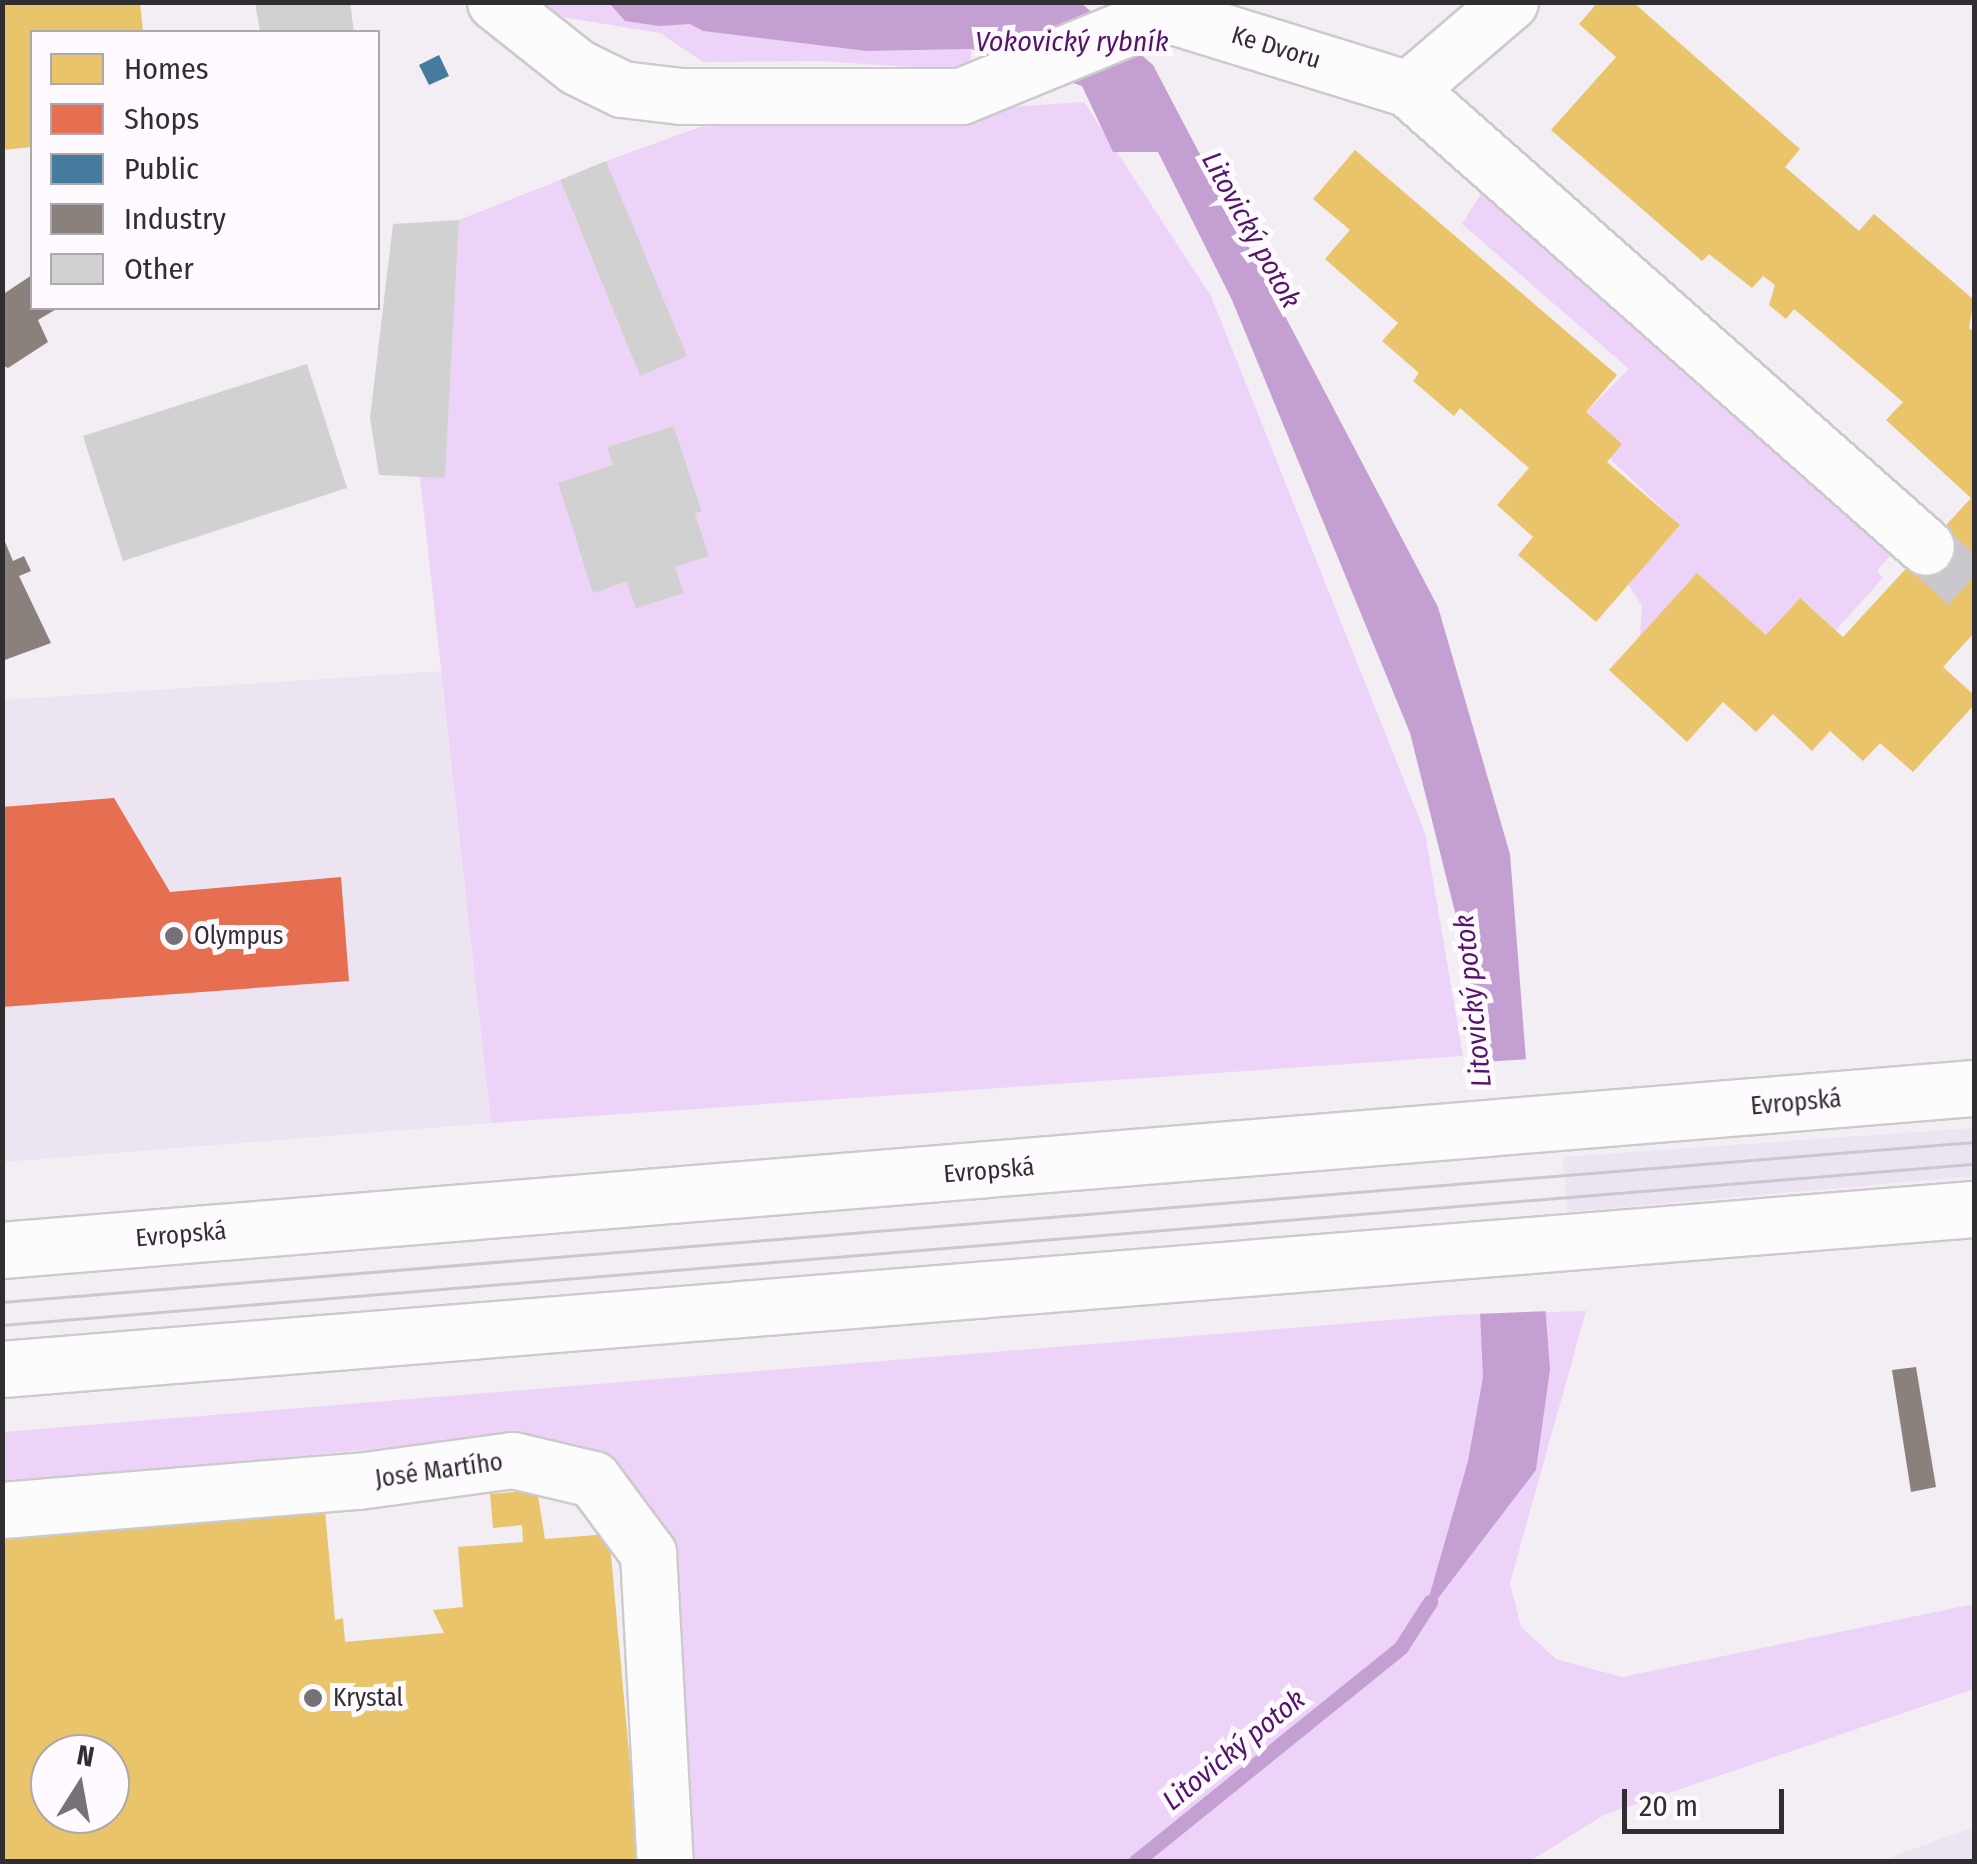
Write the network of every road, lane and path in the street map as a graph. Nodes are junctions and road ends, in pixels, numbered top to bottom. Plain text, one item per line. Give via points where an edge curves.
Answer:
1 (494, 2) edge
2 (1510, 2) edge
3 (1408, 89) junction
4 (1926, 547) tunnel mouth
5 (1974, 1088) edge
6 (1974, 1210) edge
7 (2, 1250) edge
8 (2, 1369) edge
9 (2, 1510) edge
10 (665, 1862) edge

1 - 3 main road, Ke Dvoru via 578,67 622,88 681,96 941,96 987,85 1163,13
2 - 3 main road
3 - 4 main road, Ke Dvoru
5 - 7 main road, Evropská
6 - 8 main road
9 - 10 main road, José Martího via 358,1481 514,1460 593,1479 648,1553

